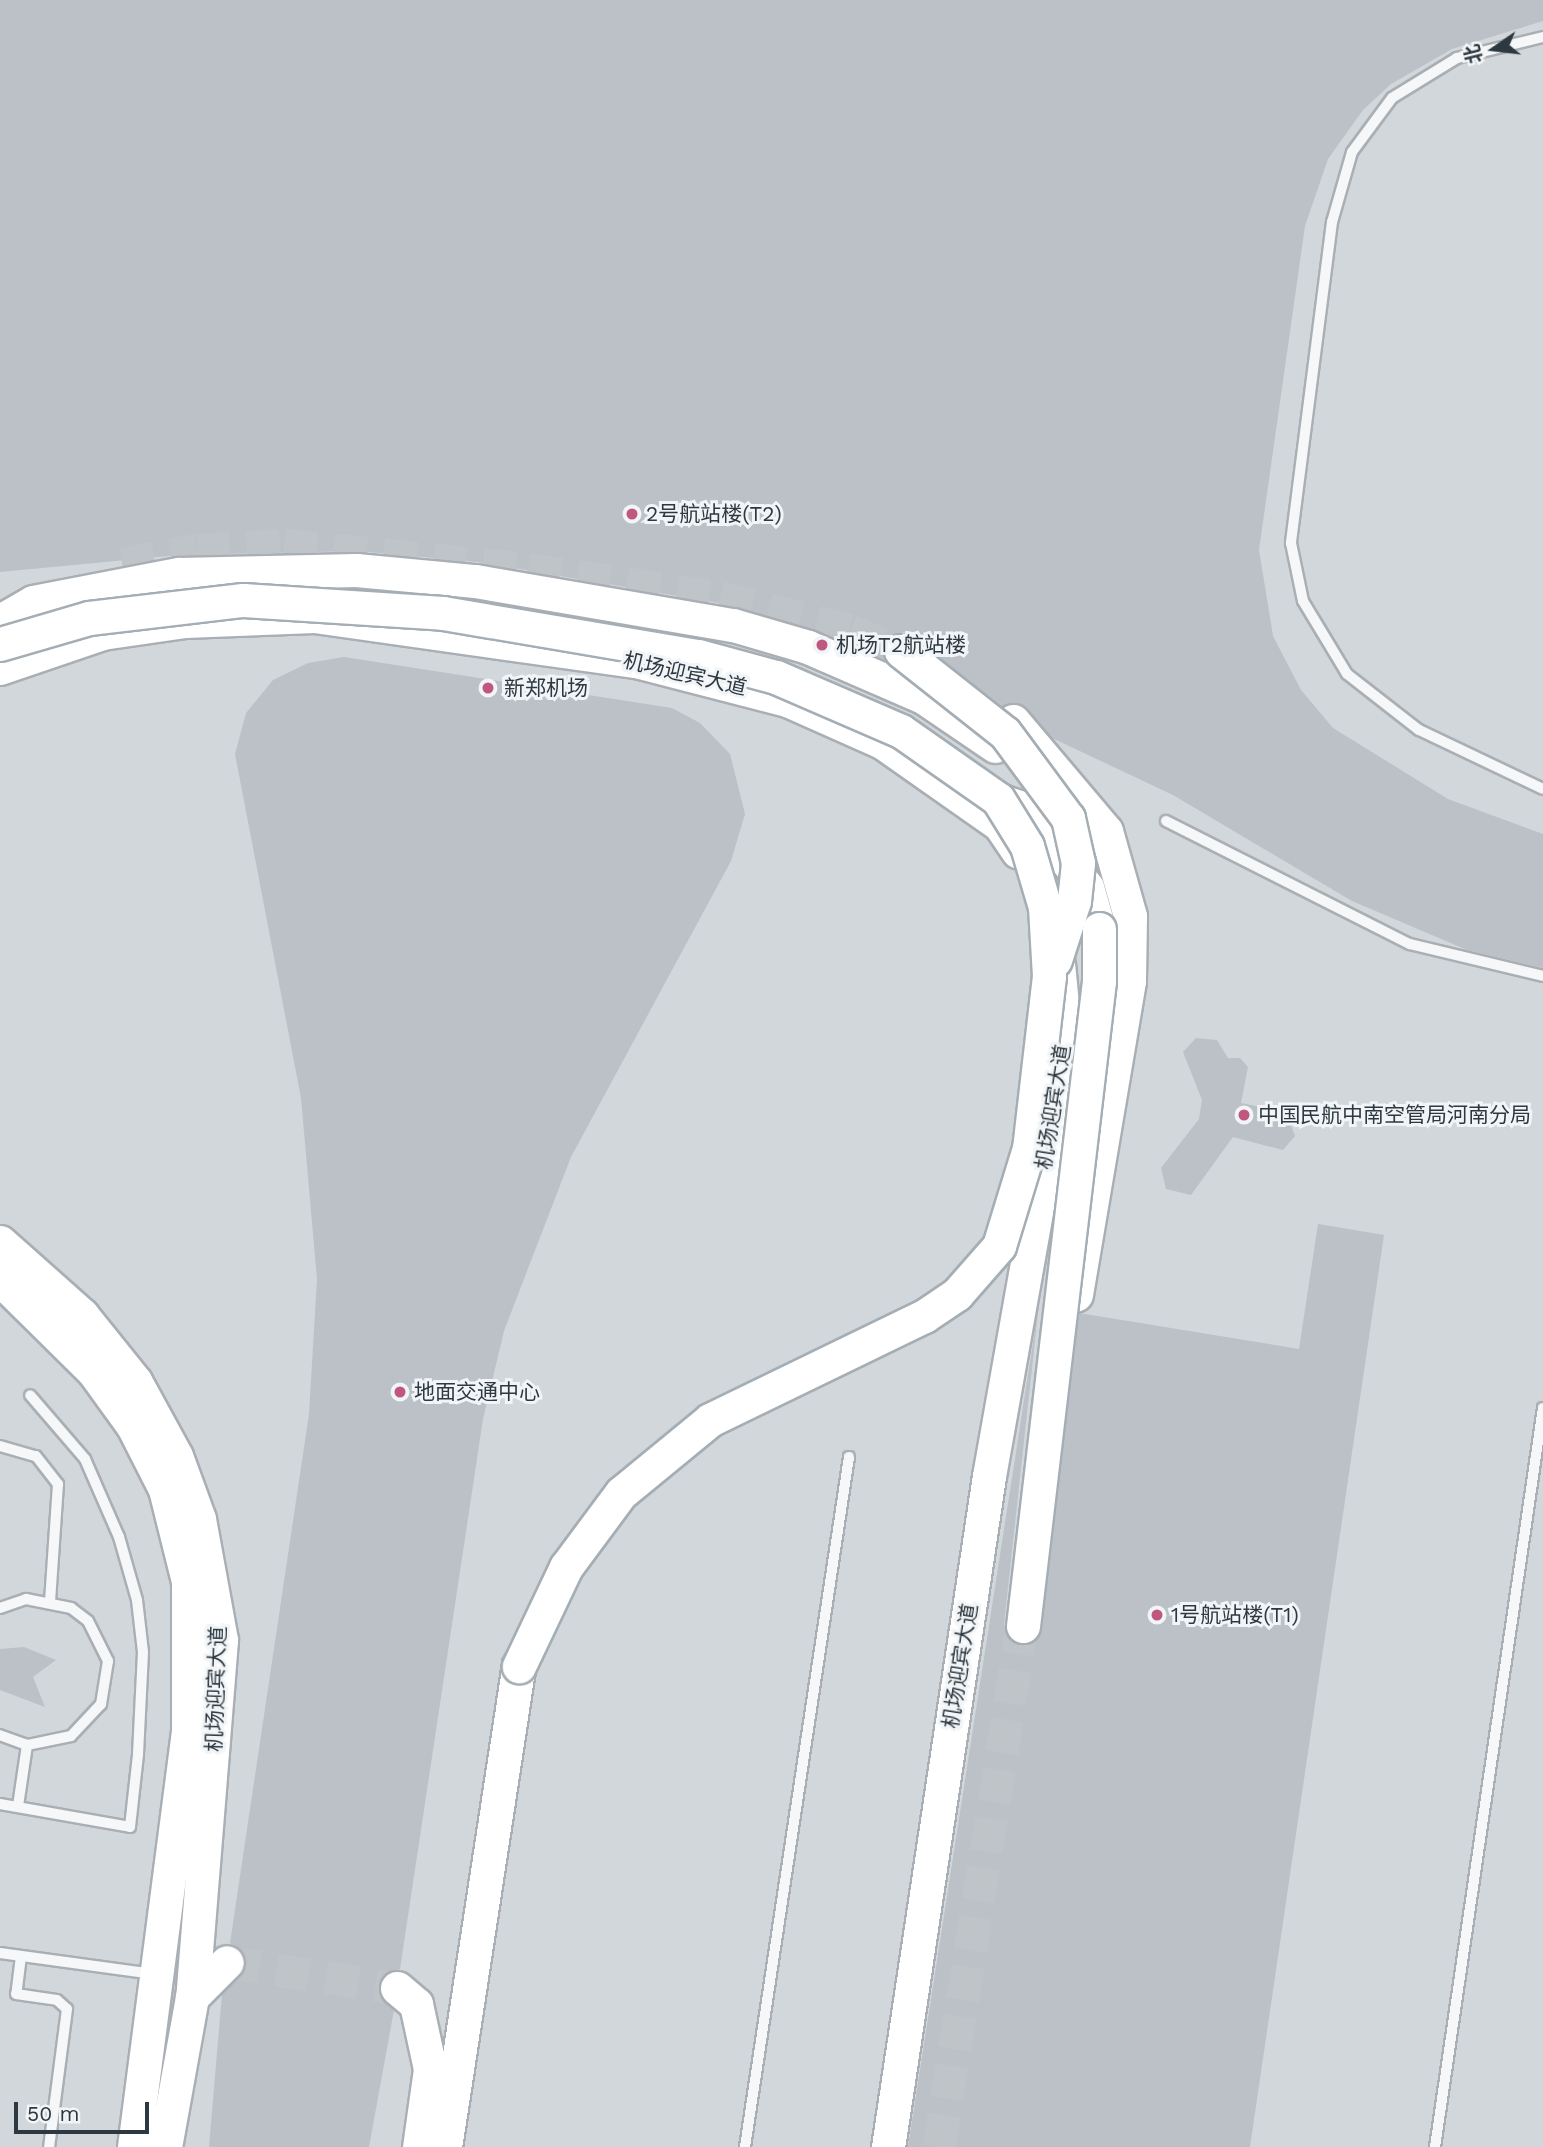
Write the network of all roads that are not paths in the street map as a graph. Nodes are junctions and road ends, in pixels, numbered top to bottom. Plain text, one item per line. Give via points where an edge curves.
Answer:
1 (1543, 37) edge
2 (122, 564) tunnel mouth
3 (0, 603) edge
4 (0, 621) edge
5 (0, 644) edge
6 (901, 651) tunnel mouth
7 (0, 668) edge
8 (964, 721) junction
9 (1013, 721) dead end
10 (943, 781) junction
11 (1543, 789) edge
12 (1019, 807) junction
13 (1166, 821) dead end
14 (1051, 841) junction
15 (1087, 887) junction
16 (1049, 976) junction
17 (1543, 976) edge
18 (1066, 1045) junction
19 (0, 1242) edge
20 (0, 1279) edge
21 (1073, 1311) dead end
22 (30, 1395) dead end
23 (1543, 1408) edge
24 (0, 1446) edge
25 (849, 1457) dead end
26 (50, 1600) junction
27 (0, 1608) edge
28 (1023, 1626) tunnel mouth
29 (0, 1735) edge
30 (27, 1745) junction
31 (0, 1804) edge
32 (18, 1806) junction
33 (0, 1953) edge
34 (21, 1956) junction
35 (228, 1962) dead end
36 (157, 1974) junction
37 (397, 1988) tunnel mouth
38 (192, 1997) junction
39 (49, 2147) edge
40 (134, 2147) edge
41 (165, 2147) edge
42 (419, 2147) edge
43 (445, 2147) edge
44 (745, 2147) edge
45 (888, 2147) edge
46 (1436, 2147) edge

1 - 11 lane via 1457,58 1392,98 1352,152 1332,222 1291,543 1303,601 1347,674 1419,730
2 - 3 main road via 46,579
4 - 8 main road via 33,602 180,575 356,570 475,581 733,625 870,671
5 - 16 main road, bridge via 149,608 243,600 340,603 698,656 776,677 866,712 947,759 998,799 1027,846 1045,907
6 - 16 main road, bridge via 1005,733 1068,818 1078,863 1074,901
7 - 10 main road, 机场迎宾大道 via 102,633 185,621 314,617 636,661 717,679 787,700 882,742
8 - 12 main road
8 - 15 main road via 1013,760 1060,829
9 - 21 main road via 1107,831 1130,916 1129,981
10 - 12 main road
10 - 18 main road, 机场迎宾大道 via 1000,825 1034,878 1055,929
12 - 14 main road
13 - 17 lane via 1410,944
14 - 15 main road
14 - 18 main road via 1076,934
15 - 28 main road, bridge via 1099,929 1100,981
16 - 43 main road, bridge via 1030,1148 1017,1205 984,1269 924,1316 710,1420 621,1493 566,1567 519,1666
18 - 45 main road, 机场迎宾大道 via 989,1476
19 - 38 main road, 机场迎宾大道 via 82,1315 135,1381 176,1455 200,1519 221,1640
20 - 36 main road via 94,1372 133,1426 165,1489 181,1549 192,1683
22 - 32 lane via 85,1459 119,1537 137,1600 143,1652 130,1827
23 - 46 lane
24 - 26 lane via 36,1457 58,1484
25 - 44 lane
26 - 27 lane
26 - 30 lane via 89,1621 104,1650 108,1683 95,1714 71,1736
29 - 30 lane
30 - 32 lane
31 - 32 lane
33 - 34 lane
34 - 36 lane
34 - 39 lane via 16,1994 57,2000 66,2010
35 - 38 main road
36 - 40 main road
37 - 42 main road via 416,2004 430,2068
38 - 41 main road, 机场迎宾大道

